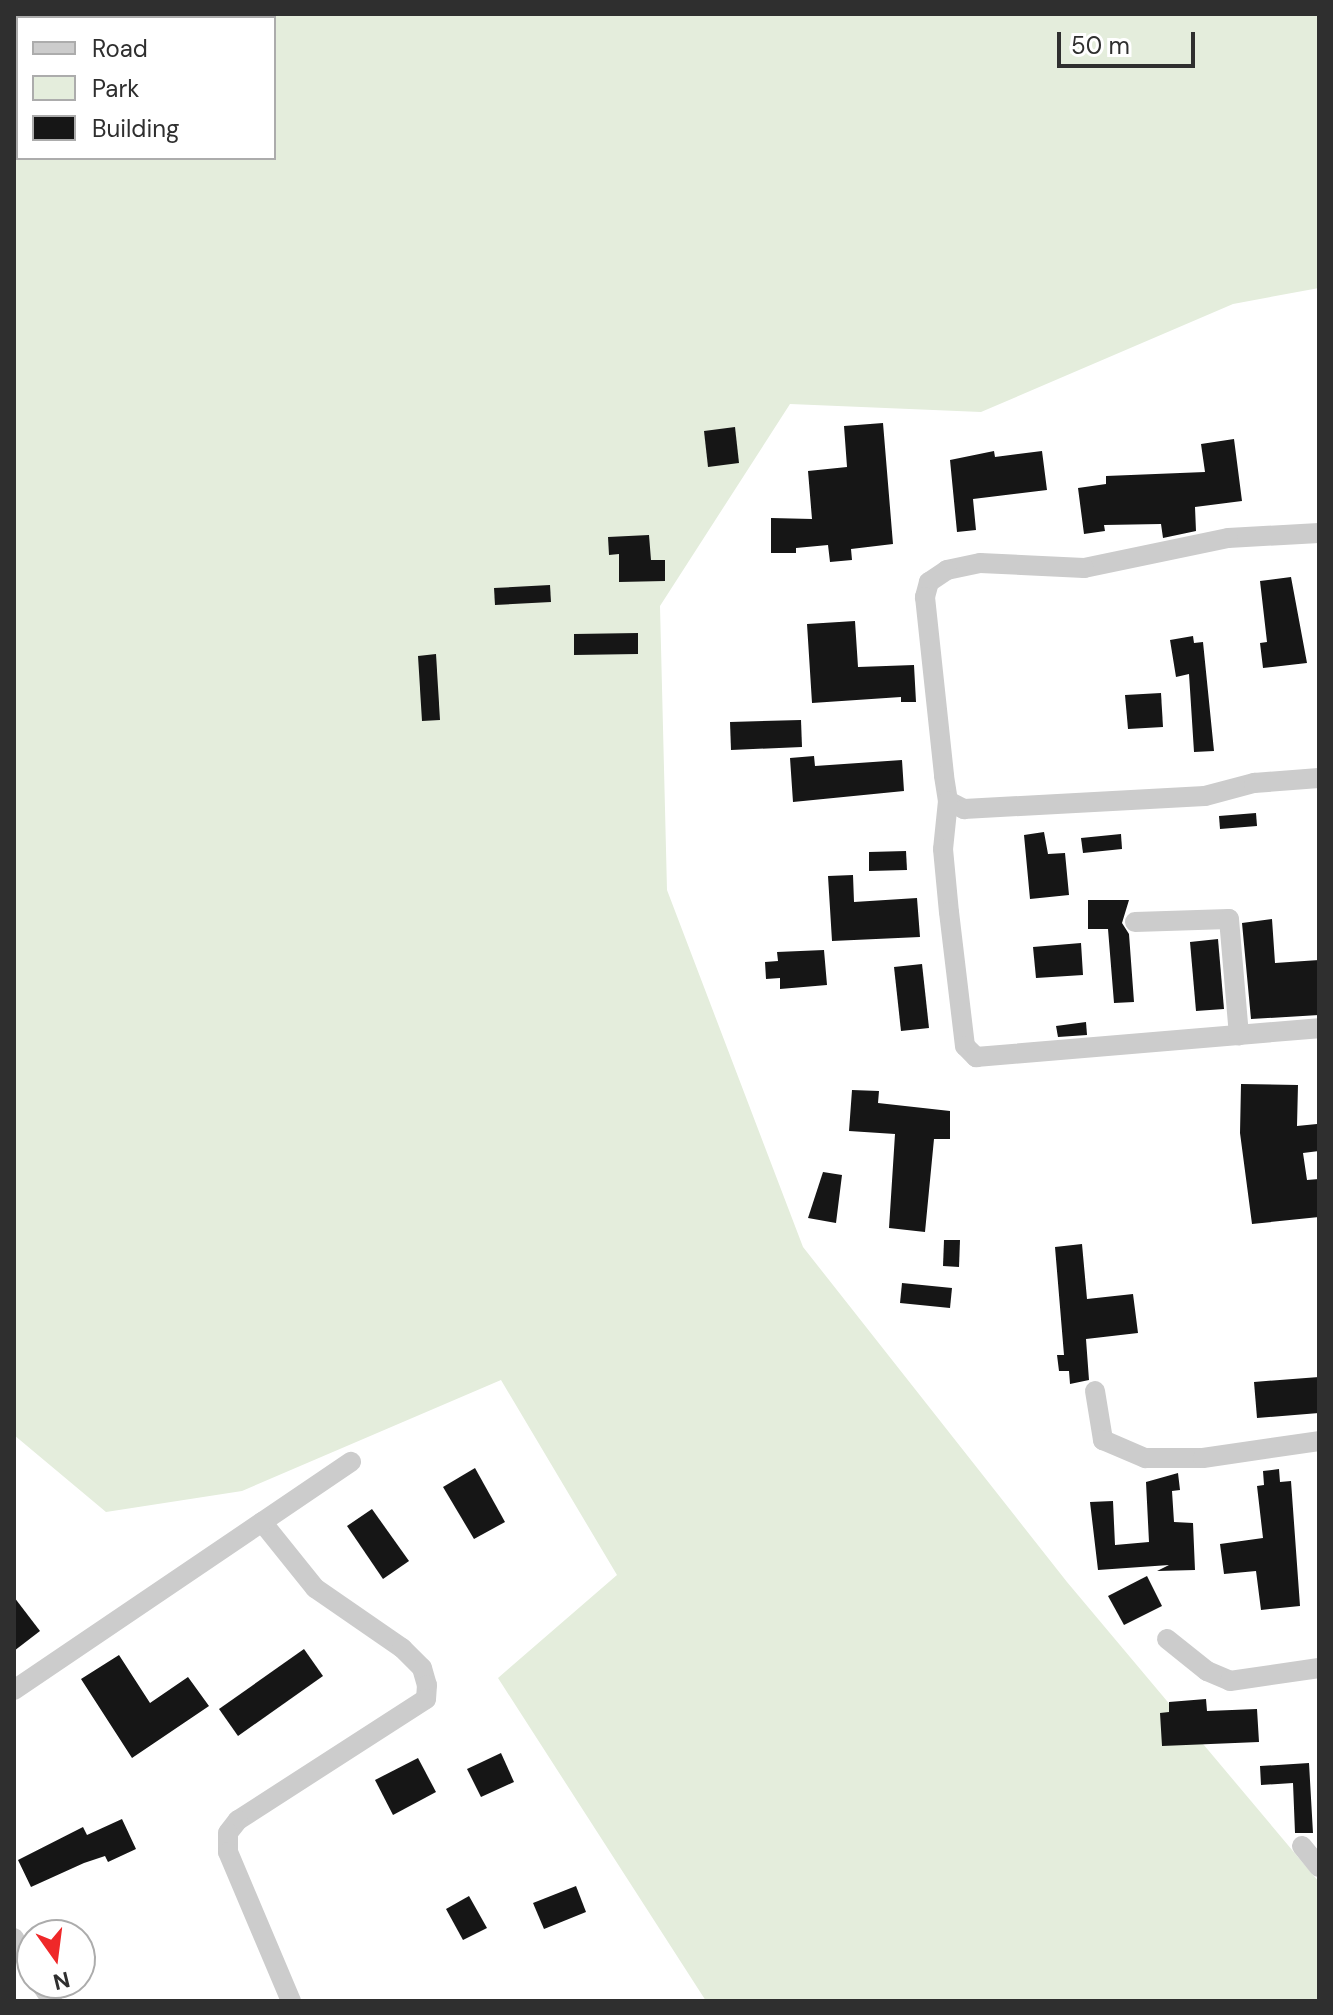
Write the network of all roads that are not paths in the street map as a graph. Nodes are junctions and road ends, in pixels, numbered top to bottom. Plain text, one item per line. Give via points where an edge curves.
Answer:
1 (1319, 533) edge
2 (1319, 778) edge
3 (948, 801) junction
4 (1135, 922) dead end
5 (1319, 1028) edge
6 (1239, 1036) junction
7 (1095, 1391) dead end
8 (1319, 1441) edge
9 (351, 1462) dead end
10 (262, 1522) junction
11 (1167, 1639) dead end
12 (1319, 1668) edge
13 (14, 1690) edge
14 (1302, 1846) dead end
15 (1319, 1867) edge
16 (291, 2001) edge

1 - 3 street via 1228,538 1084,568 980,563 947,570 929,582 928,644
2 - 3 street via 1254,783 1205,796 997,810 964,809
3 - 6 street via 943,849 949,912 965,1046 976,1057
4 - 6 street via 1229,919
5 - 6 street
7 - 8 street via 1103,1440 1145,1458 1203,1458
9 - 10 street
10 - 13 street
10 - 16 street via 315,1588 402,1648 422,1668 427,1685 426,1699 238,1820 228,1833 228,1852
11 - 12 street via 1207,1671 1230,1681
14 - 15 street

